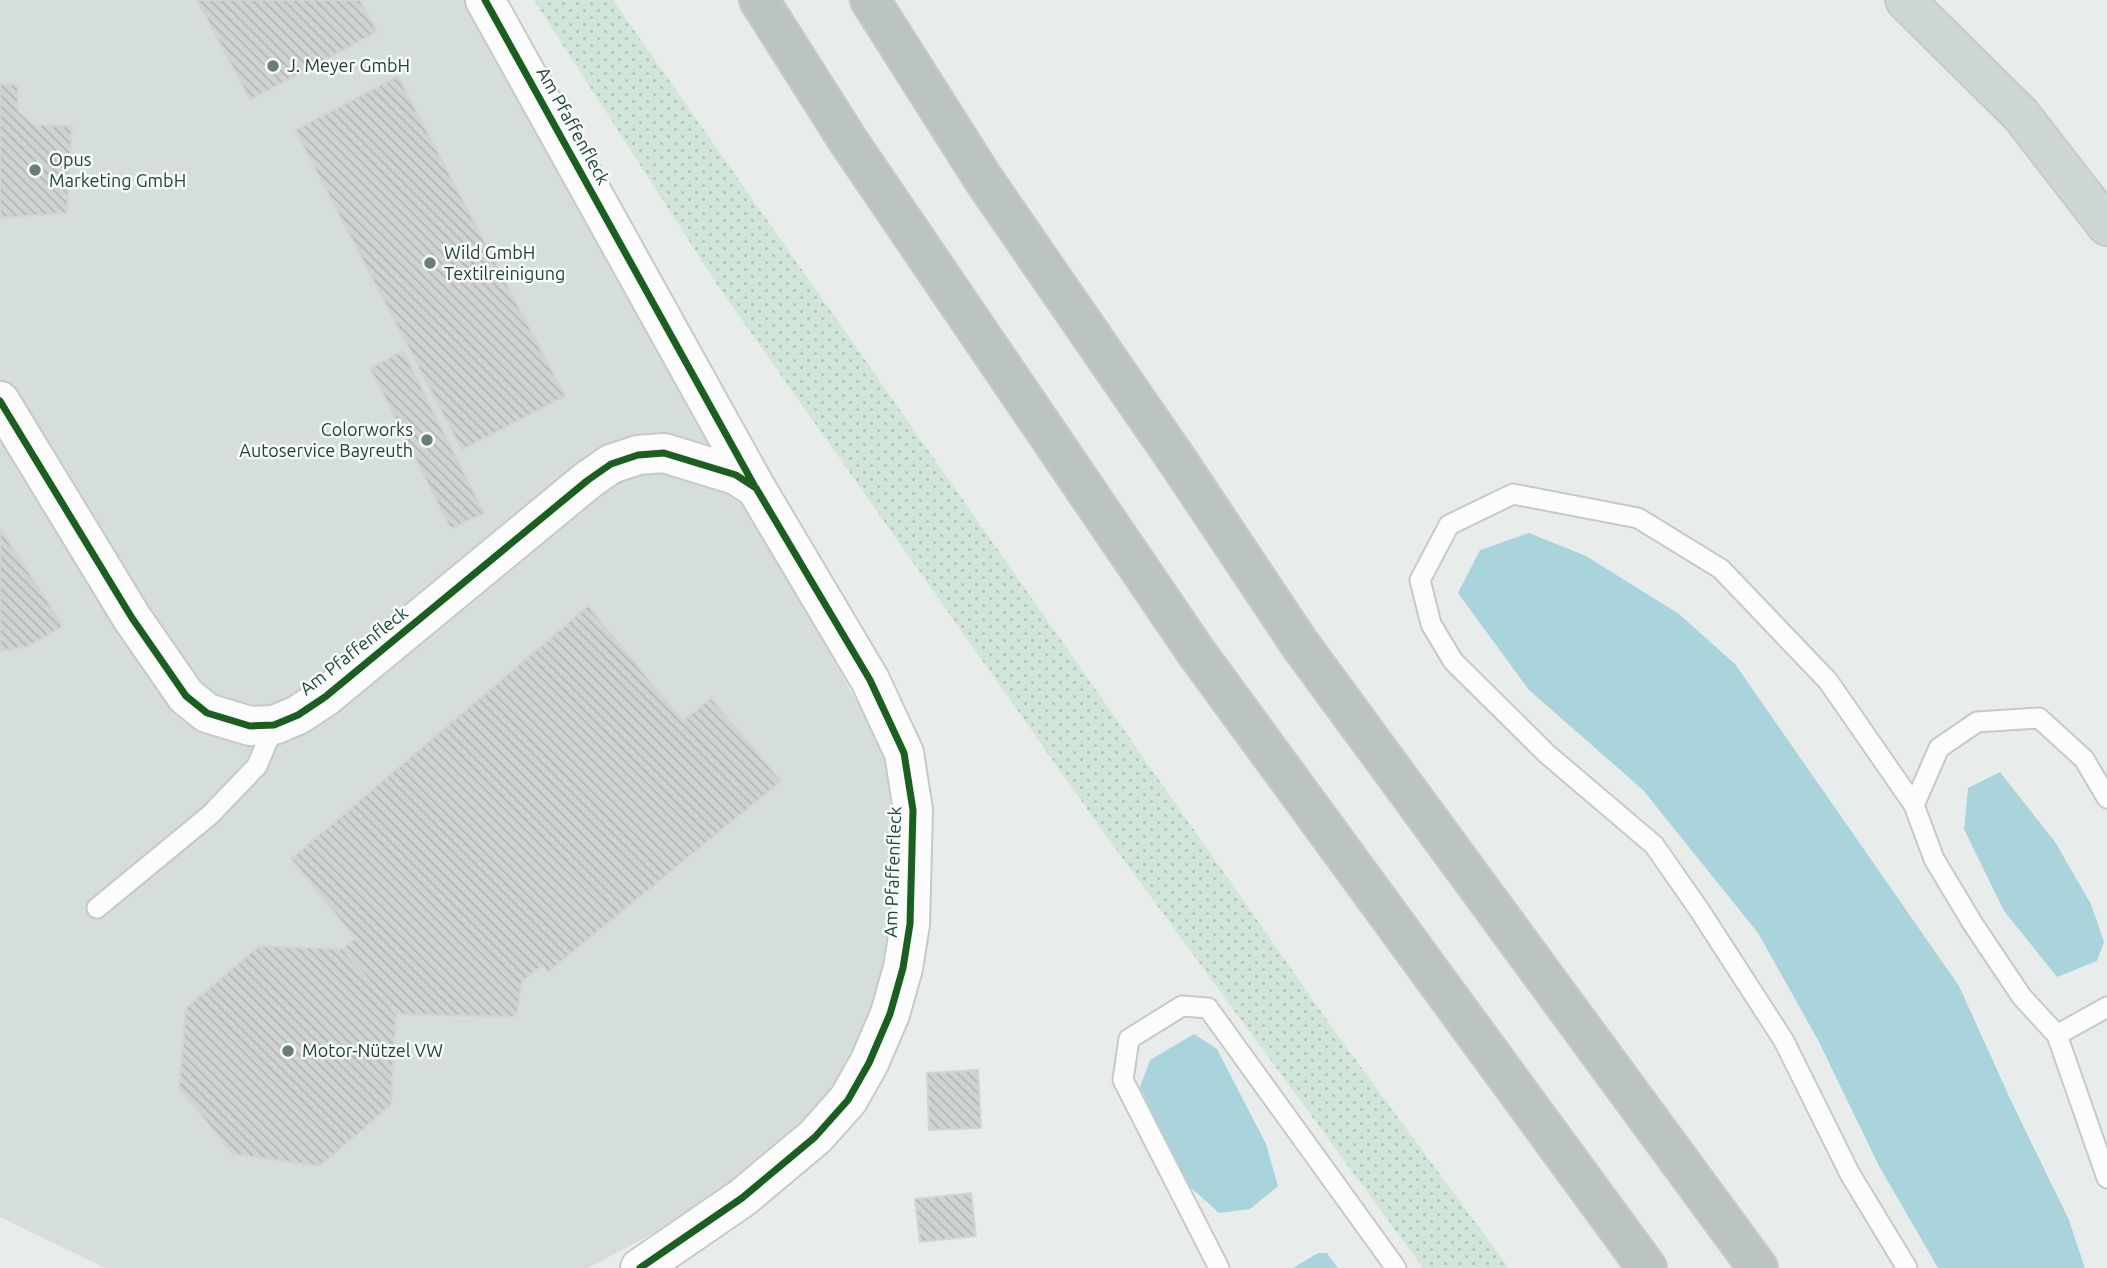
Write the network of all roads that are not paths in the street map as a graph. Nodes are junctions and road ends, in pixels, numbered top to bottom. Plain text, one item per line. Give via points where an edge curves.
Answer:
1 (485, 0) edge
2 (759, 0) edge
3 (870, 0) edge
4 (1905, 0) edge
5 (2107, 226) edge
6 (0, 401) edge
7 (756, 488) junction
8 (274, 725) junction
9 (2107, 798) edge
10 (1913, 805) junction
11 (97, 908) dead end
12 (2107, 1007) edge
13 (2057, 1035) junction
14 (2107, 1178) edge
15 (640, 1268) edge
16 (1219, 1268) edge
17 (1396, 1268) edge
18 (1647, 1268) edge
19 (1758, 1268) edge
20 (1907, 1268) edge

1 - 7 street, Am Pfaffenfleck
2 - 18 highway via 849,142 1196,652
3 - 19 highway via 984,180 1299,643
4 - 5 main road via 2021,115
6 - 8 street, Am Pfaffenfleck via 132,618 186,696 207,713 232,722
7 - 8 street, Am Pfaffenfleck via 736,475 664,453 638,454 611,464 326,697
7 - 15 street, Am Pfaffenfleck via 870,680 904,753 913,810 910,923 890,1014 848,1100 815,1137 742,1198
8 - 11 lane via 257,766 210,815
9 - 10 lane via 2084,759 2039,718 1977,722 1940,748
10 - 13 lane via 1934,859 1973,924 2022,997
10 - 20 lane via 1828,681 1730,578 1638,518 1513,494 1449,525 1420,580 1431,624 1453,661 1547,754 1654,845 1784,1041 1850,1174
12 - 13 lane
13 - 14 lane
16 - 17 lane via 1123,1080 1129,1040 1182,1006 1208,1008

